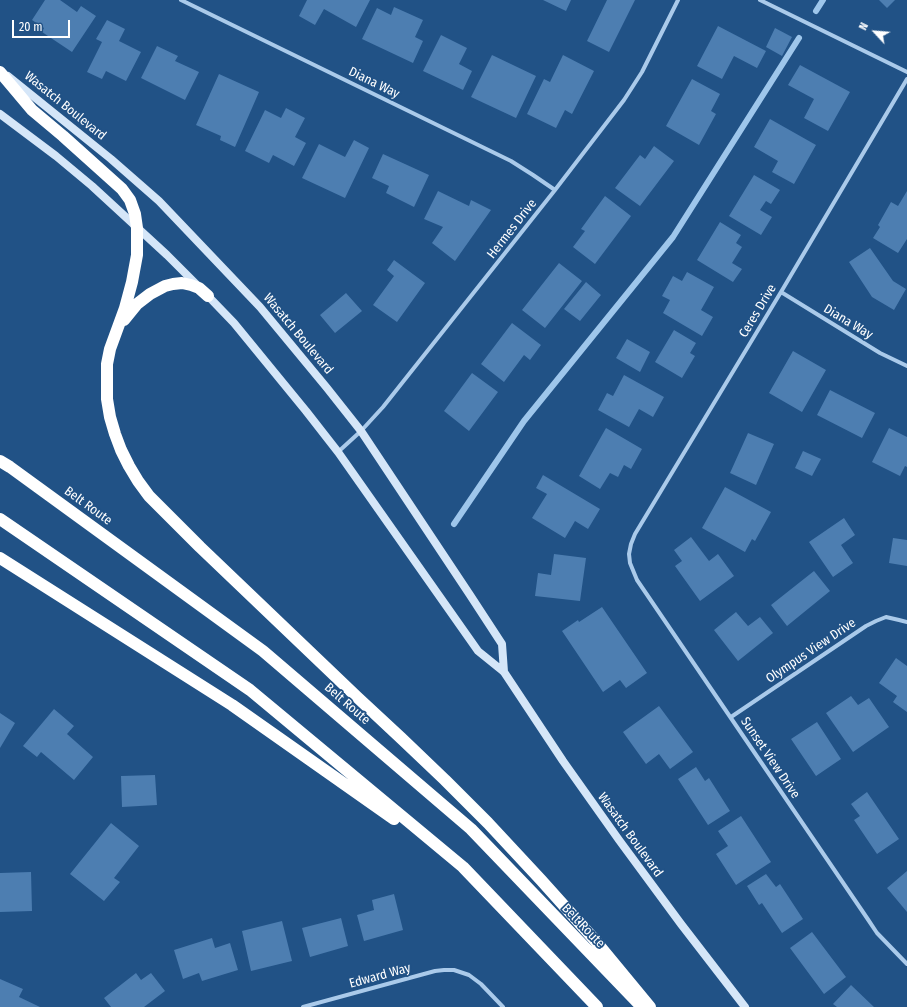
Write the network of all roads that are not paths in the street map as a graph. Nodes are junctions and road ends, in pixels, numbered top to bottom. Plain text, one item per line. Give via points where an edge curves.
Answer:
1 (181, 0) edge
2 (678, 0) edge
3 (760, 0) edge
4 (0, 71) edge
5 (907, 72) edge
6 (907, 79) edge
7 (0, 114) edge
8 (555, 190) junction
9 (137, 228) junction
10 (780, 292) junction
11 (208, 296) junction
12 (114, 336) junction
13 (907, 366) edge
14 (361, 431) junction
15 (338, 452) junction
16 (0, 461) edge
17 (0, 519) edge
18 (629, 554) joint
19 (0, 558) edge
20 (907, 622) edge
21 (504, 672) junction
22 (731, 717) junction
23 (463, 867) junction
24 (907, 964) edge
25 (303, 1007) edge
26 (503, 1007) edge
27 (598, 1007) edge
28 (641, 1007) edge
29 (650, 1007) edge
30 (745, 1007) edge

1 - 8 street, Diana Way via 511,161
2 - 8 street, Hermes Drive via 642,72 624,100
3 - 5 street
4 - 9 highway via 32,110 122,189 130,200
4 - 14 main road, Wasatch Boulevard via 112,158 159,201 260,307
6 - 10 street, Ceres Drive
7 - 9 main road, Wasatch Boulevard via 56,156
8 - 14 street, Hermes Drive via 383,407
9 - 11 main road, Wasatch Boulevard
9 - 12 highway via 137,255 132,282
10 - 13 street, Diana Way via 880,353
10 - 18 street, Ceres Drive via 635,534
11 - 12 highway via 191,285 165,286 137,304 120,324
11 - 15 main road, Wasatch Boulevard via 234,323
12 - 29 highway via 107,364 110,417 129,466 149,496 488,823 552,891
14 - 15 street, Hermes Drive
14 - 21 main road, Wasatch Boulevard via 502,644
15 - 21 main road, Wasatch Boulevard via 478,651
16 - 28 highway, Belt Route via 263,651 471,829
17 - 23 highway via 250,690
18 - 22 street, Sunset View Drive via 637,580
19 - 23 highway via 232,705
20 - 22 street, Olympus View Drive via 886,617 866,626
21 - 30 main road, Wasatch Boulevard via 614,834
22 - 24 street, Sunset View Drive via 877,933
23 - 27 highway
25 - 26 street, Edward Way via 444,970 469,975

